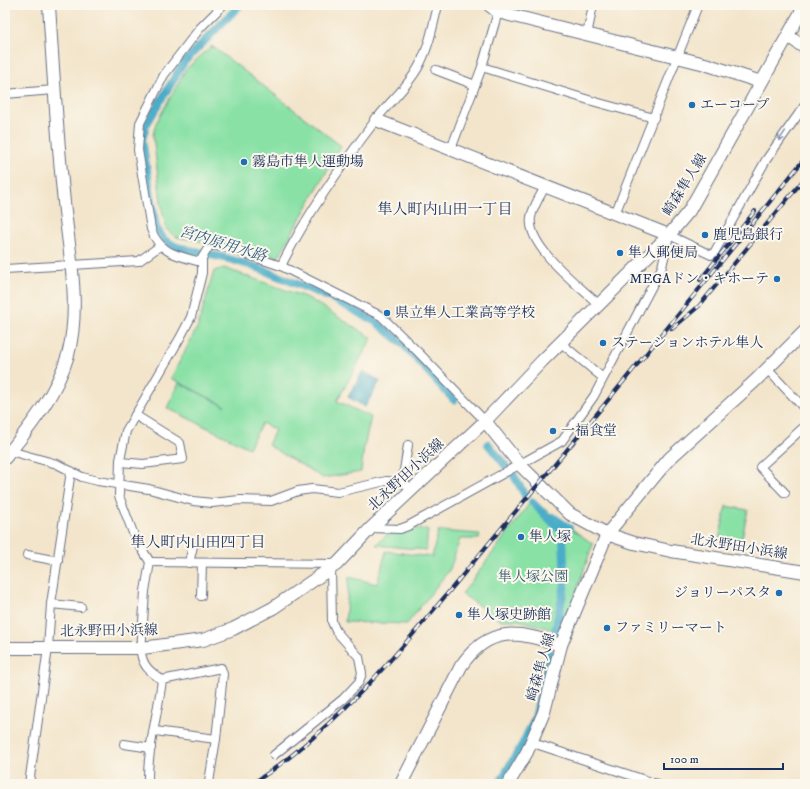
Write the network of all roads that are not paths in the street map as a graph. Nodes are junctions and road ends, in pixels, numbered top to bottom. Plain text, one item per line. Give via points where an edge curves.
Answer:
1 (49, 5) edge
2 (223, 5) edge
3 (438, 5) edge
4 (593, 5) edge
5 (698, 5) edge
6 (805, 5) edge
7 (494, 8) edge
8 (587, 36) junction
9 (788, 36) junction
10 (805, 48) edge
11 (677, 57) junction
12 (482, 67) junction
13 (436, 70) dead end
14 (761, 82) junction
15 (475, 85) junction
16 (54, 90) junction
17 (5, 94) edge
18 (805, 105) edge
19 (654, 118) junction
20 (376, 120) junction
21 (451, 149) junction
22 (545, 187) junction
23 (616, 214) junction
24 (669, 235) junction
25 (160, 246) junction
26 (201, 262) junction
27 (71, 265) junction
28 (282, 266) junction
29 (5, 269) edge
30 (599, 305) junction
31 (805, 331) edge
32 (561, 343) junction
33 (767, 369) junction
34 (603, 378) junction
35 (805, 409) edge
36 (135, 415) junction
37 (485, 421) junction
38 (805, 426) edge
39 (408, 445) dead end
40 (8, 455) edge
41 (120, 462) junction
42 (520, 465) junction
43 (71, 471) junction
44 (402, 483) junction
45 (119, 485) junction
46 (414, 489) junction
47 (785, 493) dead end
48 (371, 528) junction
49 (607, 534) junction
50 (193, 546) dead end
51 (27, 555) dead end
52 (58, 561) junction
53 (150, 562) junction
54 (189, 563) junction
55 (202, 563) junction
56 (334, 566) junction
57 (805, 572) edge
58 (201, 596) dead end
59 (51, 604) junction
60 (81, 607) dead end
61 (561, 645) junction
62 (5, 648) edge
63 (48, 648) junction
64 (142, 648) junction
65 (162, 680) junction
66 (154, 731) junction
67 (216, 739) junction
68 (532, 740) junction
69 (124, 744) dead end
70 (152, 748) junction
71 (274, 755) dead end
72 (209, 782) dead end
73 (29, 784) edge
74 (148, 784) edge
75 (401, 784) edge
76 (508, 784) edge
77 (657, 784) edge

1 - 16 main road
2 - 25 street via 200,28 164,75 140,123 138,150 151,228
3 - 20 street via 428,45 419,67
4 - 8 street
5 - 11 street
6 - 9 main road, 崎森隼人線
7 - 8 main road
7 - 12 street
8 - 11 main road
9 - 10 main road
9 - 14 main road, 崎森隼人線
11 - 14 main road
11 - 19 street
12 - 15 street
12 - 19 street
13 - 15 street
14 - 24 main road, 崎森隼人線 via 689,210
15 - 21 street
16 - 17 street
16 - 27 main road
18 -> 24 street via 766,160 714,254 711,255
19 - 23 street
20 - 21 main road
20 - 28 street via 331,180 297,233
21 - 22 main road
22 - 23 main road
22 - 30 street via 531,216 537,242 544,253
23 - 24 main road
24 - 30 main road, 崎森隼人線
24 - 34 street via 662,267
25 - 26 street via 173,254
25 - 27 street via 139,261
26 - 28 street via 210,245 228,248
26 - 36 street via 202,273 191,317
27 - 29 street
27 - 40 main road via 75,319 68,355 50,396
28 - 37 street via 381,316
30 - 32 main road, 崎森隼人線
31 - 33 main road, 崎森隼人線
32 - 34 street
32 - 37 main road, 崎森隼人線
33 - 35 street
33 - 49 main road, 崎森隼人線 via 669,459
34 - 42 street via 594,396 562,441
36 - 41 street via 126,431
36 - 41 street via 180,443 183,459 143,464
37 - 42 main road, 北永野田小浜線
37 - 46 main road, 北永野田小浜線
38 - 47 street via 760,467
39 - 44 street
40 - 43 street via 57,464
41 - 45 street
42 - 48 street via 408,526 400,529
42 - 49 main road, 北永野田小浜線 via 570,514
43 - 45 street via 82,477
43 - 52 street
44 - 45 street via 386,481 338,492 312,489 298,491 271,501 240,500 212,503
44 - 46 street
45 - 53 street via 120,496 135,538
46 - 48 main road, 北永野田小浜線
48 - 56 main road, 北永野田小浜線
49 - 57 main road, 北永野田小浜線 via 671,551
49 - 61 main road, 崎森隼人線
50 - 54 street
51 - 52 street
52 - 59 street
53 - 54 street
53 - 64 street via 145,591
54 - 55 street
55 - 56 street
55 - 58 street
56 - 64 main road, 北永野田小浜線 via 273,608 233,629 203,640
56 - 71 street via 332,622 336,631 359,656 362,673 359,682 343,699
59 - 60 street
59 - 63 street
61 - 68 main road, 崎森隼人線 via 546,707
61 - 75 main road via 530,635 510,633 496,635 481,643 461,666
62 - 63 main road, 北永野田小浜線
63 - 64 main road, 北永野田小浜線
63 - 73 street
64 - 65 street via 146,668
65 - 66 street
65 - 67 street via 221,668 223,674
66 - 67 street
66 - 70 street
67 - 72 street
68 - 76 main road, 崎森隼人線
68 - 77 street via 539,745
69 - 70 street
70 - 74 street via 147,770

